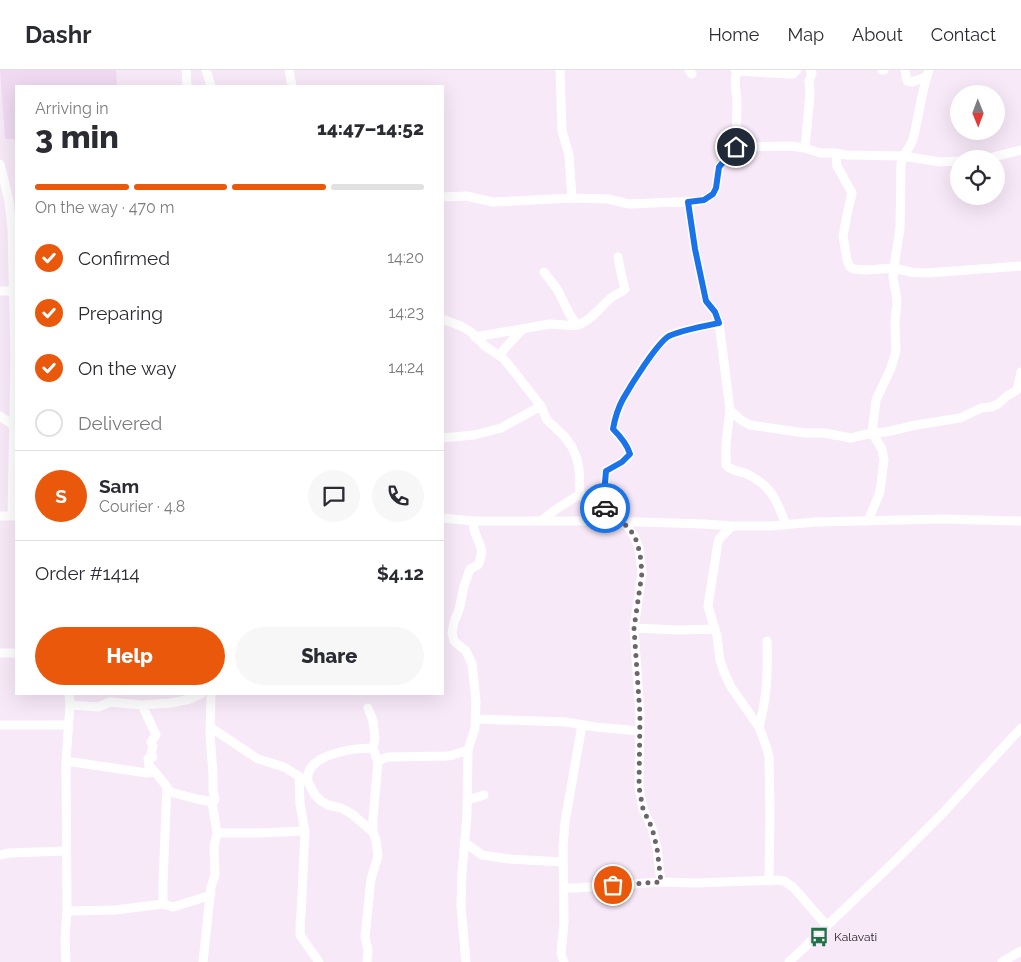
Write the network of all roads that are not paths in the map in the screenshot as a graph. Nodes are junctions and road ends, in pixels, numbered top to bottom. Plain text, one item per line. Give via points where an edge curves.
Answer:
1 (186, 70) edge
2 (206, 70) edge
3 (289, 70) edge
4 (560, 70) edge
5 (736, 70) edge
6 (798, 70) edge
7 (904, 70) edge
8 (811, 71) edge
9 (928, 74) edge
10 (187, 85) edge
11 (211, 85) edge
12 (292, 85) edge
13 (736, 147) junction
14 (805, 148) junction
15 (1021, 150) edge
16 (836, 152) junction
17 (1005, 154) edge
18 (903, 156) junction
19 (950, 161) edge
20 (0, 164) edge
21 (444, 197) edge
22 (572, 198) junction
23 (688, 202) junction
24 (618, 257) dead end
25 (1021, 266) edge
26 (894, 268) junction
27 (544, 272) dead end
28 (0, 291) edge
29 (13, 291) junction
30 (444, 320) edge
31 (719, 323) junction
32 (577, 325) junction
33 (522, 329) junction
34 (15, 334) edge
35 (476, 337) junction
36 (499, 356) junction
37 (1021, 372) edge
38 (15, 379) edge
39 (541, 406) junction
40 (730, 410) junction
41 (0, 416) edge
42 (13, 425) junction
43 (872, 434) junction
44 (444, 438) edge
45 (580, 494) junction
46 (603, 506) junction
47 (0, 516) edge
48 (14, 516) edge
49 (444, 518) edge
50 (473, 521) junction
51 (868, 521) junction
52 (1021, 521) edge
53 (542, 522) junction
54 (623, 522) junction
55 (786, 525) junction
56 (732, 526) junction
57 (634, 628) junction
58 (715, 629) junction
59 (444, 641) edge
60 (454, 641) junction
61 (767, 641) dead end
62 (0, 653) edge
63 (15, 653) edge
64 (69, 695) edge
65 (199, 695) edge
66 (210, 695) edge
67 (142, 705) junction
68 (70, 706) junction
69 (368, 708) dead end
70 (476, 719) junction
71 (68, 725) junction
72 (582, 725) junction
73 (1, 726) edge
74 (210, 727) junction
75 (759, 727) junction
76 (1021, 728) edge
77 (639, 731) junction
78 (373, 748) junction
79 (468, 750) junction
80 (66, 761) junction
81 (378, 762) junction
82 (155, 772) junction
83 (298, 776) junction
84 (308, 782) junction
85 (168, 787) junction
86 (484, 795) dead end
87 (468, 800) junction
88 (212, 802) junction
89 (305, 832) junction
90 (374, 832) junction
91 (217, 833) junction
92 (468, 845) dead end
93 (66, 850) junction
94 (0, 855) edge
95 (563, 862) junction
96 (768, 881) junction
97 (661, 882) junction
98 (563, 888) junction
99 (211, 894) junction
100 (163, 904) junction
101 (67, 910) junction
102 (827, 926) junction
103 (1021, 950) edge
104 (66, 962) edge
105 (203, 962) edge
106 (319, 962) edge
107 (367, 962) edge
108 (466, 962) edge
109 (564, 962) edge
110 (789, 962) edge
111 (1002, 962) edge

1 - 10 street
2 - 11 street
3 - 12 street
4 - 22 street via 562,131 569,155
5 - 6 street via 793,74
5 - 13 street
6 - 8 street
7 - 9 street via 907,81 912,82
8 - 14 street
9 - 18 street via 914,137
13 - 14 street
13 - 23 street via 719,167 713,194 704,200
14 - 16 street via 820,153
15 - 17 street
16 - 18 street
16 - 26 street via 837,166 852,193 843,236 849,265 866,270
18 - 19 street
18 - 26 street via 900,168 900,229
20 - 29 street via 11,218
21 - 22 street via 466,196 493,202
22 - 23 street via 608,199 629,204
23 - 31 street via 706,301
24 - 32 street via 625,289
25 - 26 street via 927,273
26 - 43 street via 896,351 876,400
27 - 32 street
28 - 29 street
29 - 34 street
30 - 35 street via 461,326
31 - 40 street
31 - 46 street via 667,338 641,371 624,399 613,429 630,454 606,471
32 - 33 street via 554,324
33 - 35 street
33 - 36 street
35 - 36 street
36 - 39 street
37 - 43 street via 1016,390 992,407 948,421
38 - 42 street
39 - 44 street via 501,428
39 - 45 street via 547,420 564,436 574,452 579,469
40 - 43 street via 750,425 851,438
40 - 55 street via 726,467 748,474 768,488
41 - 42 street
42 - 48 street
43 - 51 street via 882,449 884,460 880,492
45 - 46 street
45 - 53 street
46 - 54 street
47 - 48 street
49 - 50 street
50 - 53 street
50 - 60 street via 482,554 478,565 470,569 464,586 452,630
51 - 52 street
51 - 55 street
53 - 54 street
54 - 56 street
54 - 57 street via 639,548 642,573
55 - 56 street
56 - 58 street via 717,544 708,606
57 - 58 street
57 - 77 street
58 - 75 street via 724,672
59 - 60 street
60 - 70 street via 466,651 472,664
61 - 75 street via 766,694
62 - 63 street
64 - 68 street
65 - 67 street via 176,702
66 - 74 street
67 - 68 street via 110,702 98,706
67 - 82 street via 156,735 151,742 153,757 148,759
68 - 71 street
69 - 78 street via 373,721
70 - 72 street
70 - 79 street
71 - 73 street
71 - 80 street
72 - 77 street
72 - 95 street via 565,822
74 - 83 street via 258,759 284,766
74 - 88 street via 215,800
75 - 96 street via 770,764
76 - 102 street via 943,813
77 - 97 street via 640,794 657,848
78 - 81 street
78 - 84 street via 351,749 319,760 309,771
79 - 81 street via 453,755 388,757
79 - 87 street
80 - 82 street via 147,774
80 - 93 street
81 - 90 street
82 - 85 street
83 - 84 street
83 - 89 street
84 - 90 street via 321,801 347,811
85 - 88 street via 170,792
85 - 100 street
86 - 87 street
87 - 108 street via 461,897
88 - 91 street
89 - 91 street
89 - 106 street via 300,935
90 - 107 street via 378,856 371,879 365,937
91 - 99 street
92 - 95 street via 482,855
93 - 94 street
93 - 101 street
95 - 98 street
96 - 97 street
96 - 102 street via 788,883
97 - 98 street
98 - 109 street via 561,954
99 - 100 street via 173,907
99 - 105 street
100 - 101 street via 115,910
101 - 104 street
102 - 110 street
103 - 111 street

